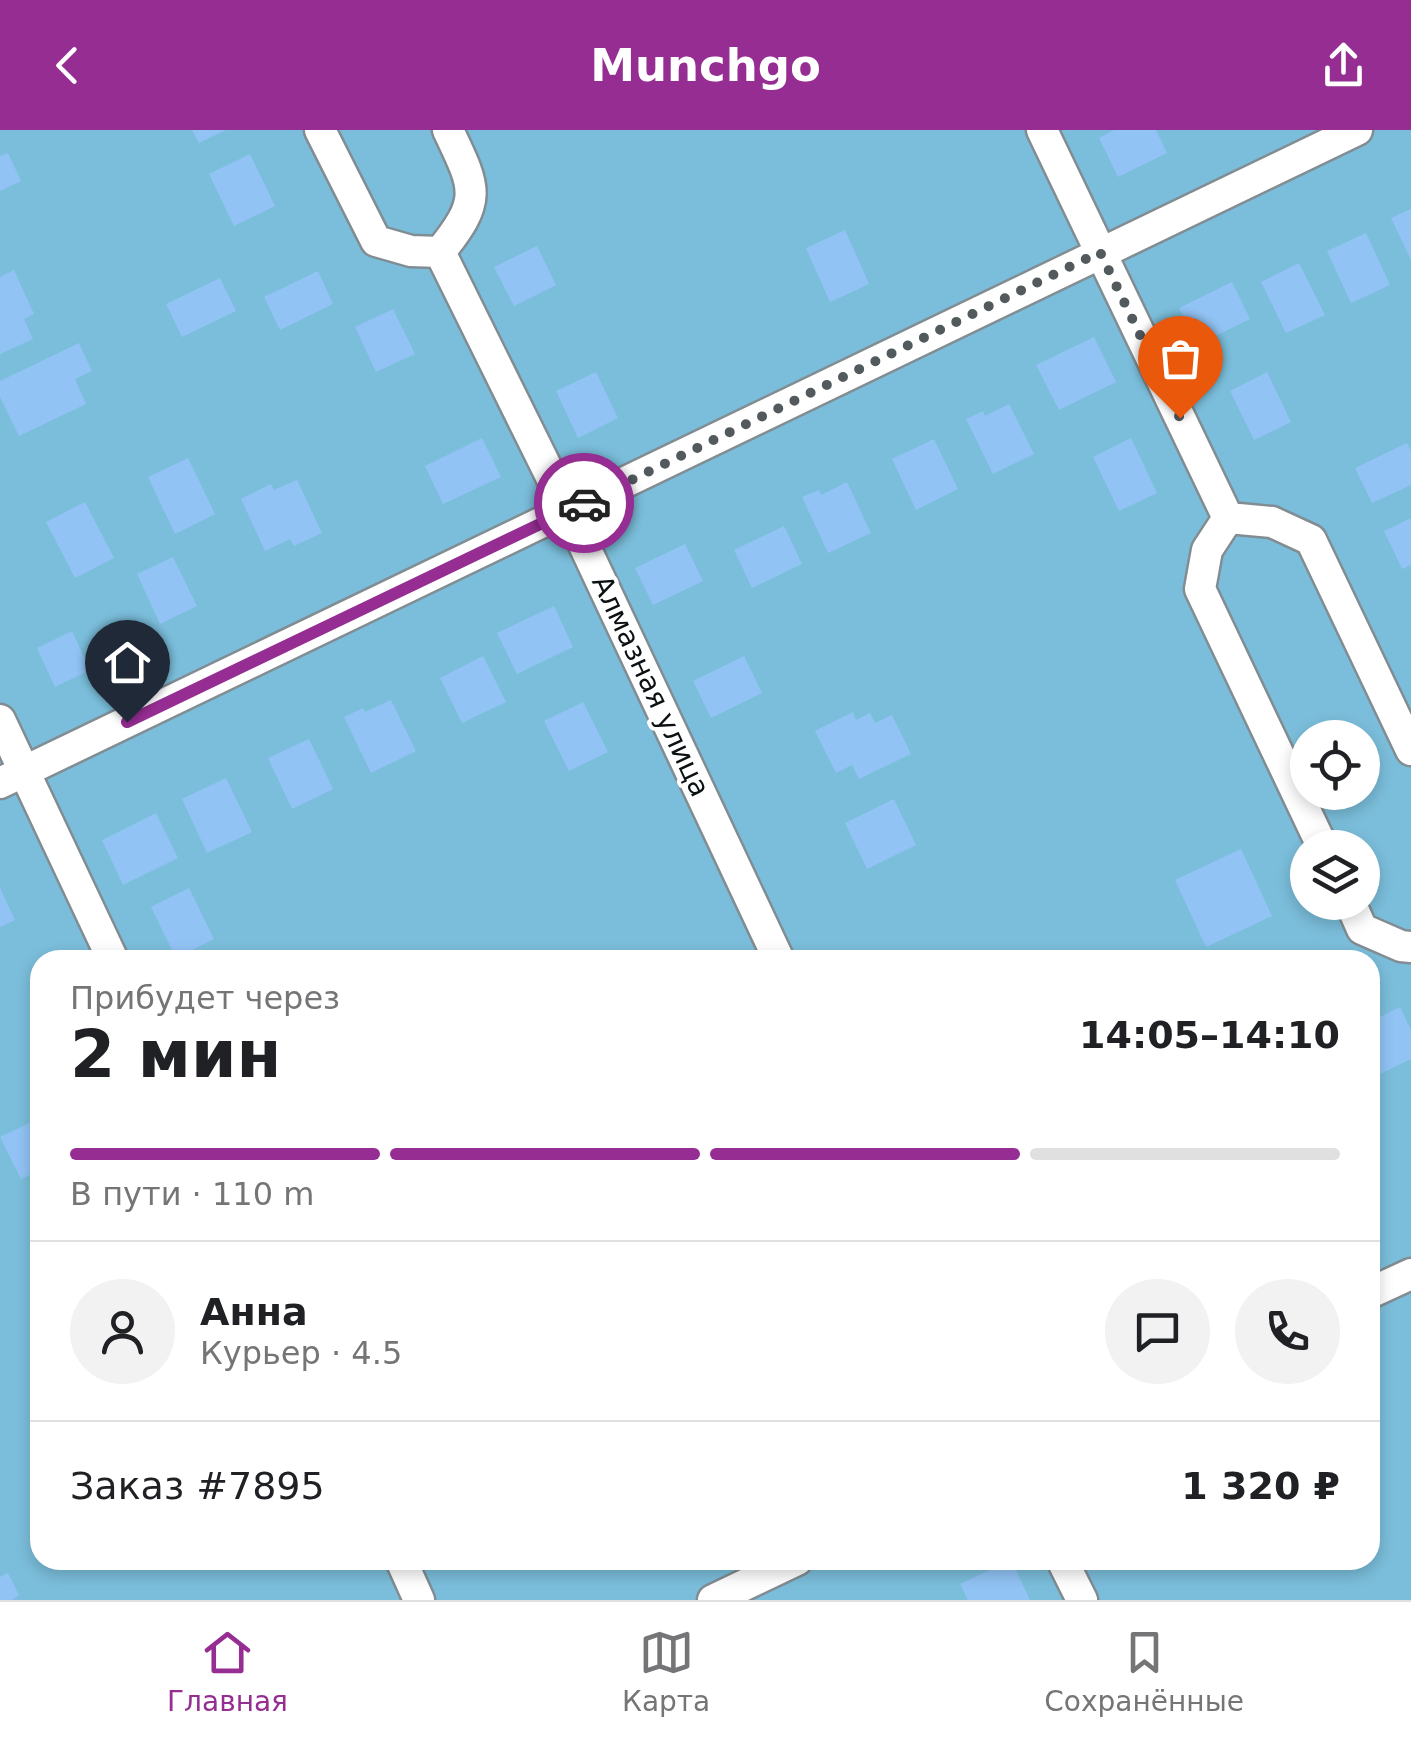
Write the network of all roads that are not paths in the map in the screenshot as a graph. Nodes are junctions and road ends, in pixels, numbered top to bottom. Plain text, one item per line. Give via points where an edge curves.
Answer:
1 (320, 130) edge
2 (448, 130) edge
3 (1042, 130) edge
4 (1357, 130) edge
5 (440, 252) junction
6 (1100, 252) junction
7 (568, 511) junction
8 (1228, 518) junction
9 (0, 720) edge
10 (1411, 750) edge
11 (12, 777) edge
12 (1314, 830) edge
13 (1358, 920) edge
14 (1411, 947) edge
15 (107, 950) edge
16 (774, 950) edge
17 (1411, 1274) edge
18 (1380, 1288) edge
19 (406, 1570) edge
20 (777, 1570) edge
21 (1067, 1570) edge
22 (418, 1600) edge
23 (714, 1600) edge
24 (1082, 1600) edge

1 - 5 street via 376,241
2 - 5 street via 471,178 470,203 465,222
3 - 6 street
4 - 6 street
5 - 7 street, Алмазная улица
6 - 7 street
6 - 8 street
7 - 11 street
7 - 16 street, Алмазная улица
8 - 10 street via 1272,522 1311,540
8 - 12 street via 1207,550 1200,589
9 - 11 street
11 - 15 street
13 - 14 street via 1362,929
17 - 18 street
19 - 22 street
20 - 23 street
21 - 24 street

